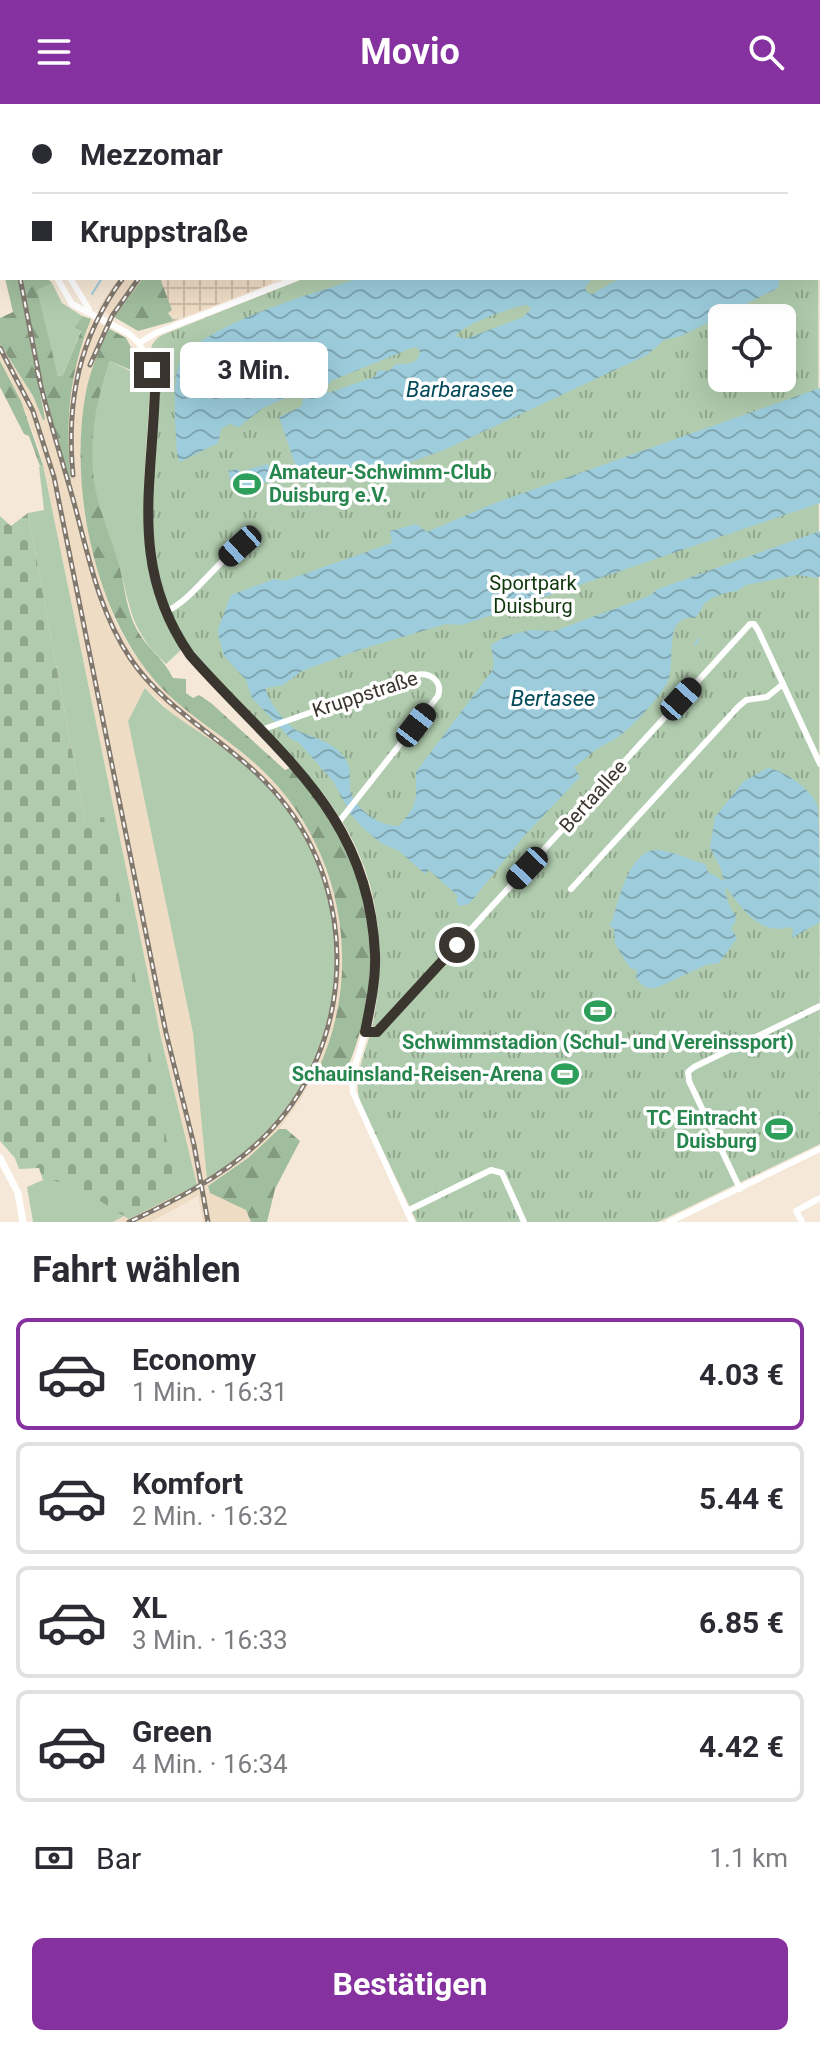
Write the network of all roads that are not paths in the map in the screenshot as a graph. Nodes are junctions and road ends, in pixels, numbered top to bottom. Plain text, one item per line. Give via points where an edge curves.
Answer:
1 (58, 280) edge
2 (71, 280) edge
3 (292, 280) edge
4 (91, 312) junction
5 (139, 343) junction
6 (248, 542) dead end
7 (165, 612) junction
8 (783, 684) junction
9 (261, 730) junction
10 (820, 764) edge
11 (338, 823) junction
12 (571, 889) dead end
13 (820, 1006) edge
14 (365, 1032) junction
15 (820, 1149) edge
16 (0, 1158) edge
17 (740, 1189) junction
18 (820, 1198) edge
19 (407, 1211) junction
20 (683, 1217) edge
21 (23, 1222) edge
22 (412, 1222) edge
23 (524, 1222) edge
24 (669, 1222) edge
25 (691, 1222) edge
26 (802, 1222) edge

1 - 4 street via 72,304
2 - 4 street
3 - 5 street
4 - 5 street
5 - 7 street via 155,389 149,543
6 - 7 street
7 - 9 street via 190,655
8 - 10 street
8 - 12 street via 767,697 746,700 738,707
8 - 14 street, Bertaallee via 752,623 377,1032
9 - 11 street
9 - 11 street, Kruppstraße via 416,675 434,678 438,696
11 - 14 street via 362,877 375,953
13 - 17 street via 688,1072
14 - 19 street via 353,1092
15 - 17 street
16 - 21 main road via 18,1193
17 - 20 street
18 - 26 street via 796,1211
19 - 22 street
19 - 23 street via 491,1170 502,1173
20 - 24 street
20 - 25 street

